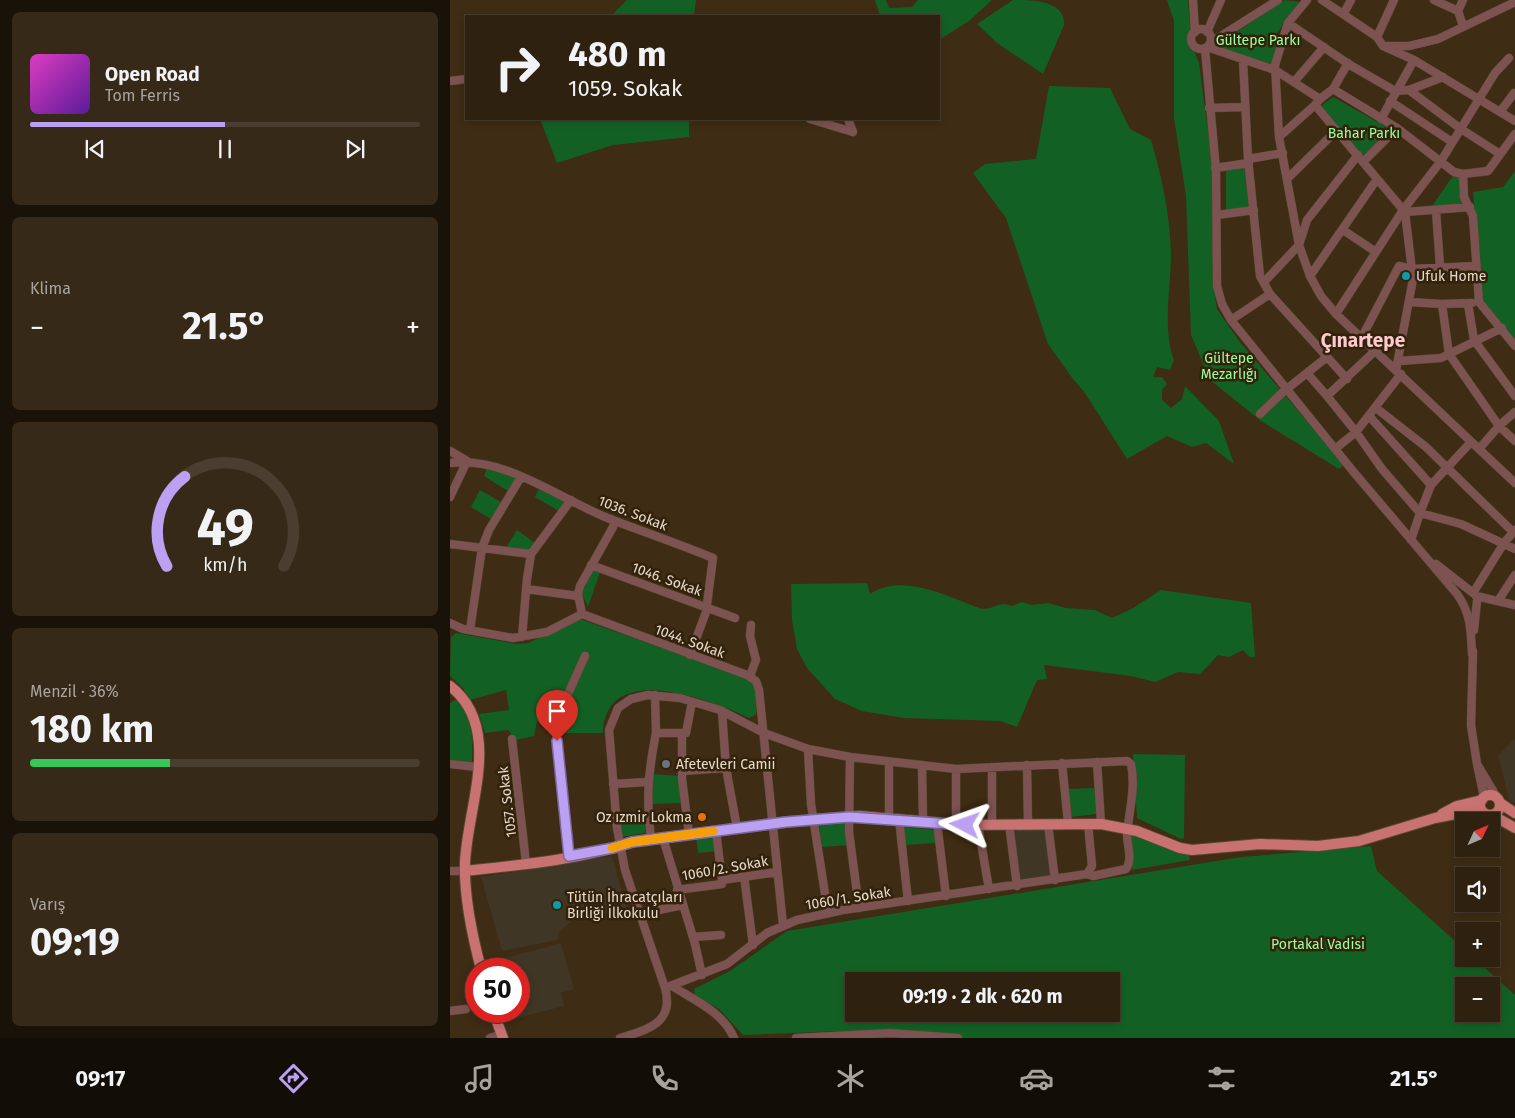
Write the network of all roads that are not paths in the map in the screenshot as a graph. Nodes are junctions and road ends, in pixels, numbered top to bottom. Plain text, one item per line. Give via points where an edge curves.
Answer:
1 (1193, 0) edge
2 (1221, 0) edge
3 (1278, 0) edge
4 (1308, 0) edge
5 (1322, 0) edge
6 (1351, 0) edge
7 (1394, 0) edge
8 (1434, 0) edge
9 (1464, 0) edge
10 (1515, 2) edge
11 (1458, 11) junction
12 (1344, 13) junction
13 (1288, 22) junction
14 (1463, 26) junction
15 (1195, 32) junction
16 (1208, 32) junction
17 (1377, 36) junction
18 (1194, 46) junction
19 (1207, 46) junction
20 (1383, 46) junction
21 (1324, 47) junction
22 (1510, 58) dead end
23 (1243, 60) junction
24 (1414, 60) junction
25 (1348, 63) junction
26 (1205, 67) junction
27 (1275, 70) junction
28 (1443, 77) junction
29 (465, 79) edge
30 (450, 81) edge
31 (1294, 82) junction
32 (1333, 88) junction
33 (1409, 90) junction
34 (1395, 91) junction
35 (1514, 93) edge
36 (1479, 100) junction
37 (1390, 101) junction
38 (1318, 102) junction
39 (1246, 107) junction
40 (1209, 108) junction
41 (1500, 112) junction
42 (1382, 119) junction
43 (813, 120) edge
44 (848, 120) edge
45 (1515, 121) edge
46 (1397, 128) junction
47 (1461, 128) junction
48 (1337, 130) junction
49 (1515, 134) edge
50 (1279, 137) junction
51 (1452, 142) junction
52 (1283, 154) junction
53 (1500, 154) junction
54 (1360, 158) junction
55 (1248, 161) junction
56 (1442, 161) junction
57 (1215, 168) junction
58 (1463, 174) junction
59 (1287, 179) junction
60 (1377, 179) junction
61 (1470, 207) junction
62 (1254, 210) junction
63 (1404, 211) junction
64 (1436, 211) junction
65 (1217, 215) junction
66 (1342, 230) junction
67 (1299, 245) junction
68 (1376, 252) junction
69 (1440, 266) junction
70 (1475, 266) junction
71 (1412, 269) junction
72 (1310, 276) junction
73 (1264, 282) junction
74 (1270, 294) junction
75 (1409, 302) junction
76 (1479, 302) junction
77 (1442, 304) junction
78 (1468, 304) junction
79 (1336, 314) junction
80 (1231, 320) junction
81 (1502, 328) junction
82 (1362, 337) junction
83 (1474, 340) junction
84 (1515, 346) edge
85 (1375, 351) junction
86 (1449, 354) junction
87 (1327, 357) junction
88 (1399, 361) junction
89 (1398, 372) junction
90 (1307, 373) junction
91 (1347, 379) junction
92 (1288, 388) junction
93 (1327, 396) junction
94 (1515, 396) edge
95 (1376, 408) junction
96 (1515, 412) edge
97 (1260, 414) dead end
98 (1370, 417) junction
99 (1499, 426) junction
100 (1356, 432) junction
101 (1515, 441) edge
102 (1471, 442) junction
103 (1335, 449) junction
104 (1479, 449) junction
105 (450, 451) edge
106 (467, 461) junction
107 (450, 463) edge
108 (1447, 469) junction
109 (521, 477) junction
110 (1515, 483) edge
111 (1431, 485) junction
112 (450, 497) edge
113 (571, 500) junction
114 (1420, 513) junction
115 (610, 519) junction
116 (1514, 531) edge
117 (1411, 540) junction
118 (1504, 543) junction
119 (450, 544) edge
120 (482, 548) junction
121 (1515, 549) edge
122 (1420, 552) junction
123 (531, 554) junction
124 (591, 565) junction
125 (1515, 574) edge
126 (526, 589) junction
127 (578, 596) junction
128 (1475, 597) junction
129 (1498, 601) junction
130 (1464, 603) junction
131 (1515, 605) edge
132 (707, 607) junction
133 (582, 614) junction
134 (735, 618) dead end
135 (751, 625) dead end
136 (452, 627) edge
137 (470, 630) junction
138 (522, 637) junction
139 (1472, 654) junction
140 (690, 655) junction
141 (585, 656) dead end
142 (750, 676) junction
143 (450, 686) edge
144 (655, 695) junction
145 (692, 702) junction
146 (722, 711) junction
147 (656, 733) junction
148 (682, 733) junction
149 (764, 733) junction
150 (512, 739) dead end
151 (808, 750) junction
152 (850, 757) junction
153 (888, 762) junction
154 (1097, 762) junction
155 (1062, 763) junction
156 (450, 764) edge
157 (1477, 764) junction
158 (922, 765) junction
159 (1026, 765) junction
160 (478, 767) junction
161 (726, 768) junction
162 (992, 768) junction
163 (956, 769) junction
164 (682, 772) junction
165 (648, 782) junction
166 (613, 784) junction
167 (1483, 798) junction
168 (1499, 801) junction
169 (1487, 812) edge
170 (1491, 812) edge
171 (1515, 813) edge
172 (1455, 814) edge
173 (849, 817) junction
174 (894, 818) junction
175 (1435, 818) junction
176 (815, 820) junction
177 (1500, 820) edge
178 (923, 821) junction
179 (937, 823) junction
180 (1068, 823) junction
181 (772, 824) junction
182 (956, 824) junction
183 (992, 824) junction
184 (1009, 824) junction
185 (1028, 824) junction
186 (1048, 824) junction
187 (1088, 824) junction
188 (1101, 824) junction
189 (978, 825) junction
190 (737, 828) junction
191 (1129, 828) junction
192 (1515, 828) edge
193 (716, 831) junction
194 (688, 834) junction
195 (663, 838) junction
196 (651, 839) junction
197 (620, 846) junction
198 (569, 856) junction
199 (526, 863) junction
200 (450, 871) edge
201 (465, 871) junction
202 (777, 872) junction
203 (1087, 874) junction
204 (744, 876) junction
205 (722, 880) junction
206 (1055, 880) junction
207 (1016, 886) junction
208 (989, 889) junction
209 (678, 890) junction
210 (946, 896) junction
211 (908, 901) junction
212 (682, 905) junction
213 (859, 908) junction
214 (828, 913) junction
215 (639, 914) junction
216 (783, 925) junction
217 (722, 934) dead end
218 (693, 937) junction
219 (753, 945) junction
220 (477, 958) edge
221 (702, 975) junction
222 (668, 987) junction
223 (465, 1009) edge
224 (450, 1011) edge
225 (498, 1023) edge
226 (503, 1036) edge
227 (905, 1036) edge
228 (490, 1038) edge
229 (620, 1038) edge
230 (734, 1038) edge
231 (796, 1038) edge
232 (958, 1038) edge

1 - 15 street
2 - 16 street
3 - 19 street
4 - 13 street
5 - 12 street
6 - 12 street
7 - 17 street
8 - 11 street
9 - 11 street
10 - 14 street
11 - 14 street
12 - 17 street
13 - 21 street
13 - 27 street
14 - 20 street via 1438,39 1409,46
15 - 16 street
15 - 18 street
16 - 19 street via 1211,38
17 - 20 street
18 - 19 street
18 - 26 street
19 - 23 street
19 - 26 street
20 - 24 street
21 - 25 street
21 - 31 street
22 - 36 street via 1494,73
23 - 27 street
23 - 39 street
24 - 28 street
24 - 34 street
25 - 32 street
25 - 34 street
26 - 40 street
27 - 31 street
27 - 50 street
28 - 33 street
28 - 36 street
29 - 30 street
31 - 38 street
32 - 38 street
32 - 42 street
33 - 34 street
33 - 47 street
34 - 37 street
35 - 41 street
36 - 41 street
36 - 47 street
37 - 42 street
37 - 51 street
38 - 48 street
38 - 50 street
39 - 40 street
39 - 55 street
40 - 57 street
41 - 45 street
42 - 46 street
43 - 44 street via 852,132
46 - 54 street
46 - 56 street
47 - 51 street
47 - 53 street
48 - 54 street
48 - 59 street
49 - 53 street
50 - 52 street
51 - 56 street
52 - 55 street
52 - 59 street
53 - 58 street via 1488,172
54 - 60 street
54 - 67 street via 1307,220
55 - 57 street
55 - 62 street
56 - 58 street via 1454,172
56 - 63 street
57 - 65 street
58 - 61 street via 1464,197
59 - 67 street
60 - 63 street
60 - 66 street
61 - 64 street
61 - 70 street
62 - 65 street
62 - 73 street via 1260,276
63 - 64 street
63 - 68 street
63 - 71 street
64 - 69 street
65 - 80 street via 1217,286
66 - 68 street
66 - 72 street
67 - 72 street
67 - 73 street
68 - 79 street
69 - 70 street
69 - 71 street
70 - 76 street
71 - 75 street via 1414,279
71 - 82 street via 1399,266
72 - 79 street
73 - 74 street
74 - 80 street
74 - 87 street
75 - 77 street
75 - 88 street
76 - 78 street
76 - 81 street
77 - 78 street
77 - 86 street
78 - 83 street
79 - 82 street
80 - 92 street
81 - 83 street
81 - 84 street
82 - 85 street
83 - 86 street
83 - 94 street
85 - 89 street
85 - 91 street
86 - 88 street via 1441,358
86 - 99 street
87 - 90 street
87 - 91 street
88 - 89 street
89 - 95 street
89 - 102 street
90 - 92 street
90 - 93 street
91 - 93 street
92 - 97 street
92 - 103 street
93 - 100 street
95 - 98 street
95 - 108 street
96 - 99 street
98 - 100 street
98 - 111 street
99 - 101 street
99 - 104 street
100 - 103 street
100 - 114 street via 1382,469
102 - 104 street
102 - 108 street
103 - 117 street
104 - 110 street
105 - 106 street
106 - 107 street, 1036. Sokak
106 - 109 street, 1036. Sokak
106 - 112 street
108 - 111 street
108 - 116 street
109 - 113 street, 1036. Sokak
109 - 120 street via 489,530
111 - 114 street
113 - 115 street, 1036. Sokak
113 - 123 street
114 - 117 street
114 - 118 street via 1462,524
115 - 124 street via 614,522 613,527
115 - 132 street, 1036. Sokak via 713,558
116 - 118 street
117 - 122 street
118 - 121 street
118 - 128 street
119 - 120 street
120 - 123 street
120 - 137 street
122 - 128 street
122 - 130 street
123 - 126 street
124 - 127 street
124 - 132 street, 1046. Sokak
125 - 129 street
126 - 127 street
126 - 138 street
127 - 133 street
128 - 129 street
128 - 130 street via 1472,606
128 - 130 street via 1465,594
128 - 139 street
129 - 131 street
130 - 139 street via 1470,623
132 - 134 street, 1046. Sokak
132 - 140 street, 1036. Sokak
133 - 138 street via 547,632
133 - 140 street, 1044. Sokak
135 - 142 street via 750,636 756,660
136 - 137 street
137 - 138 street
139 - 157 street via 1471,725
140 - 142 street, 1044. Sokak
141 - 198 street via 555,723
142 - 149 street via 759,690
143 - 160 main road via 472,712 479,735
144 - 145 street
144 - 147 street
144 - 166 street via 631,699 612,719 609,730
145 - 146 street
145 - 148 street via 686,733
146 - 149 street
146 - 161 street
147 - 148 street
147 - 165 street
148 - 164 street
149 - 151 street
149 - 181 street
150 - 199 street, 1057. Sokak
151 - 152 street
151 - 176 street
152 - 153 street
152 - 173 street
153 - 158 street
153 - 174 street
154 - 155 street
154 - 188 street
154 - 191 street via 1130,762
155 - 159 street
155 - 180 street
156 - 160 street
157 - 167 street
157 - 168 street
158 - 163 street
158 - 178 street
159 - 162 street
159 - 185 street
160 - 201 main road
161 - 164 street
161 - 190 street
162 - 163 street
162 - 183 street
163 - 182 street
164 - 194 street
165 - 166 street
165 - 196 street
166 - 197 street
167 - 168 main road via 1490,795
167 - 169 main road via 1480,806
167 - 175 main road via 1457,806
168 - 170 main road via 1499,809
168 - 171 main road
172 - 175 main road
173 - 174 main road
173 - 176 main road
173 - 213 street
174 - 178 main road
174 - 211 street
175 - 191 main road via 1360,841 1318,846 1260,844 1186,850
176 - 181 main road
176 - 214 street
177 - 192 main road
178 - 179 main road
179 - 182 main road
179 - 210 street
180 - 186 main road
180 - 187 main road
181 - 190 main road
181 - 202 street
182 - 189 main road
183 - 184 main road
183 - 189 main road
184 - 185 main road
184 - 207 street
185 - 186 main road
186 - 206 street
187 - 188 main road
187 - 203 street via 1092,868
188 - 191 main road
189 - 208 street
190 - 193 main road
191 - 203 street, 1060/1. Sokak via 1129,864 1121,870 1093,876
193 - 194 main road
193 - 205 street
194 - 195 main road
195 - 196 main road
195 - 209 street
196 - 197 main road
197 - 198 main road
197 - 215 street
198 - 199 main road
199 - 201 main road
200 - 201 street
201 - 220 main road
202 - 204 street, 1060/2. Sokak
202 - 216 street
203 - 206 street, 1060/1. Sokak
204 - 205 street, 1060/2. Sokak
204 - 219 street
205 - 209 street, 1060/2. Sokak via 722,884
206 - 207 street, 1060/1. Sokak
207 - 208 street, 1060/1. Sokak
208 - 210 street, 1060/1. Sokak
209 - 212 street
210 - 211 street, 1060/1. Sokak
211 - 213 street, 1060/1. Sokak
212 - 215 street
212 - 218 street
213 - 214 street, 1060/1. Sokak
214 - 216 street, 1060/1. Sokak
215 - 222 street
216 - 219 street, 1060/1. Sokak
217 - 218 street
218 - 221 street
219 - 221 street, 1060/1. Sokak via 727,964
221 - 222 street, 1060/1. Sokak
222 - 229 street via 668,1006 664,1016 646,1029
222 - 230 street via 715,1012
223 - 224 street
225 - 226 main road
226 - 228 street
227 - 231 street via 849,1034
227 - 232 street

